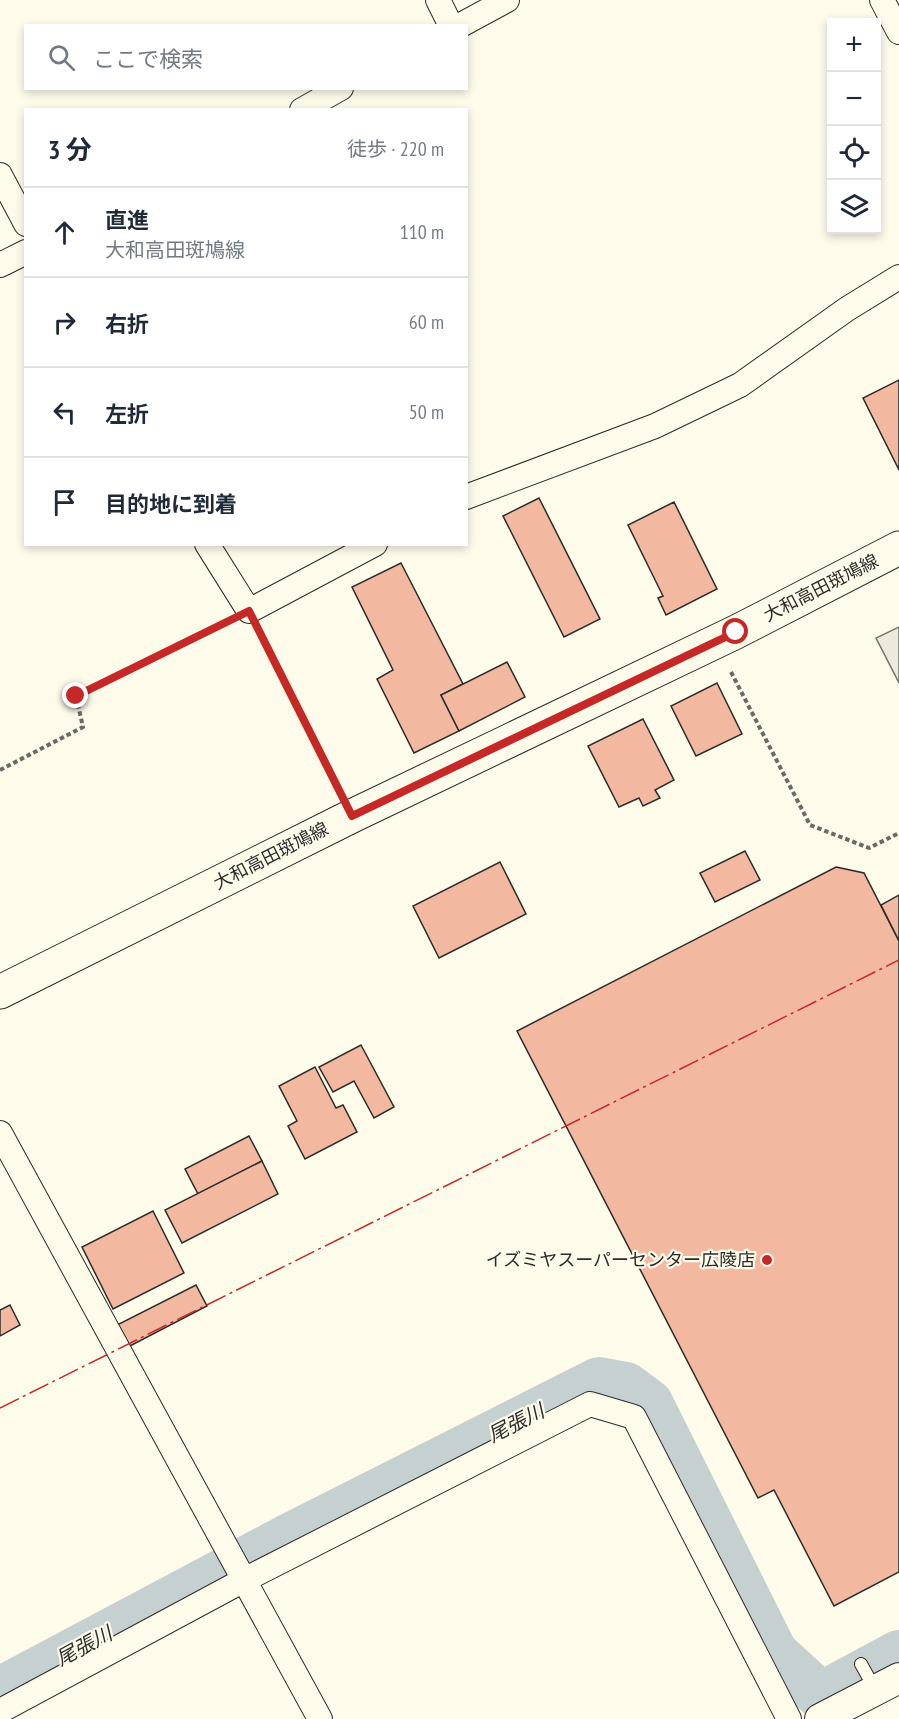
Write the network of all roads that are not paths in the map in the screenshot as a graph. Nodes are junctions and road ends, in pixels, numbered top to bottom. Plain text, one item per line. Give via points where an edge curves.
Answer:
1 (438, 0) edge
2 (507, 0) edge
3 (882, 0) edge
4 (450, 24) edge
5 (463, 24) edge
6 (899, 32) edge
7 (337, 90) edge
8 (306, 108) edge
9 (0, 175) edge
10 (24, 220) edge
11 (24, 253) edge
12 (0, 265) edge
13 (899, 277) edge
14 (468, 496) edge
15 (208, 546) edge
16 (371, 546) edge
17 (899, 548) edge
18 (0, 992) edge
19 (0, 1132) edge
20 (244, 1581) junction
21 (861, 1664) dead end
22 (881, 1682) edge
23 (0, 1711) edge
24 (320, 1719) edge
25 (789, 1719) edge
26 (820, 1719) edge

1 - 4 street
2 - 5 street
3 - 6 street
7 - 8 street
9 - 10 street
11 - 12 street
13 - 14 street via 740,385 656,426
15 - 16 street via 249,611
17 - 18 main road, 大和高田斑鳩線 via 736,632 352,816
19 - 20 street
20 - 23 street
20 - 24 street
20 - 25 street via 590,1404 634,1417
21 - 22 lane
22 - 26 street

